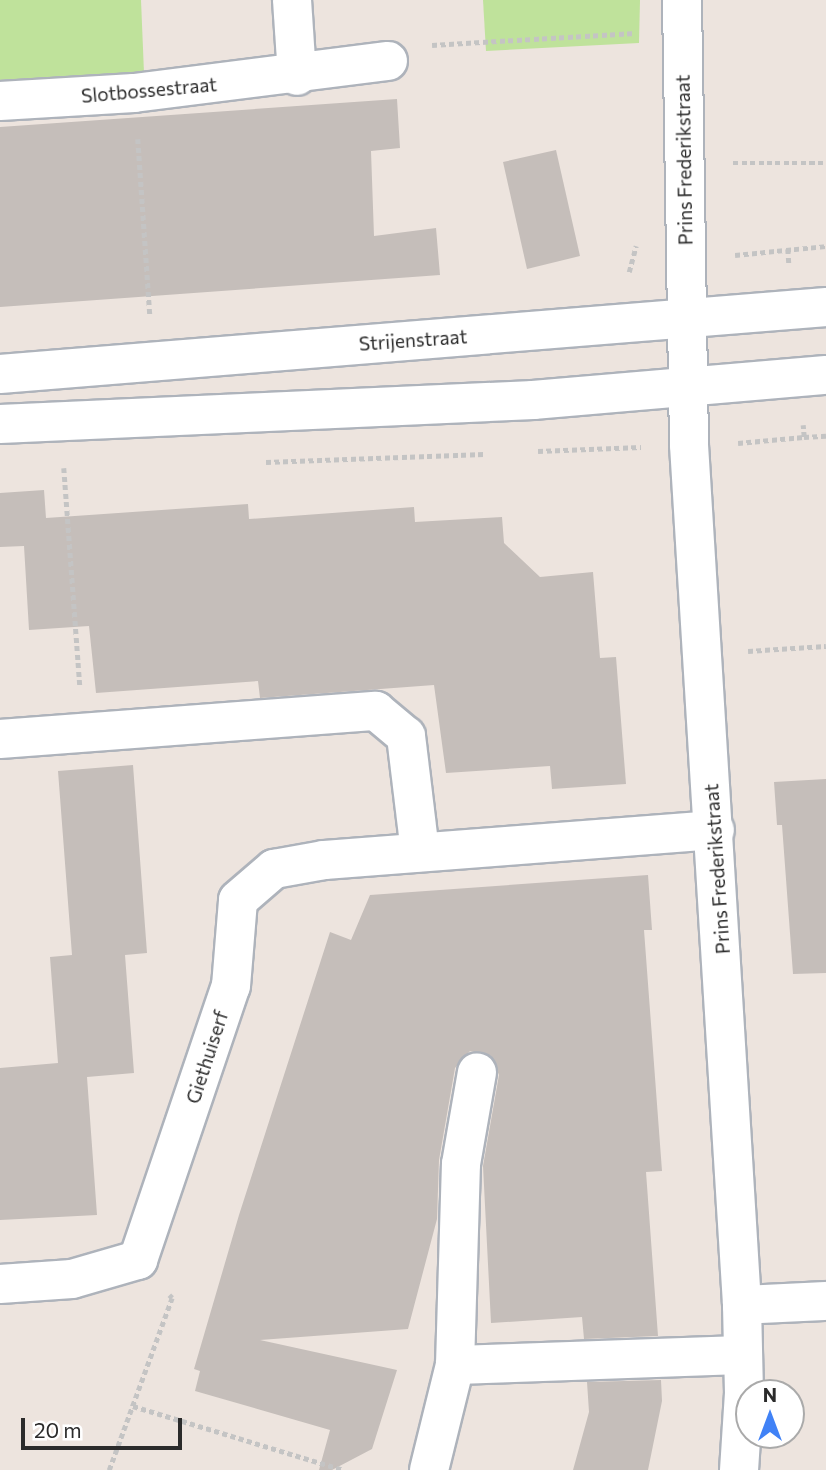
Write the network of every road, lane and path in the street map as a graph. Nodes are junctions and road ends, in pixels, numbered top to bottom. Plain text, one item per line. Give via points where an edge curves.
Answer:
1 (292, 0) edge
2 (682, 15) edge
3 (388, 61) joint
4 (297, 76) junction
5 (134, 93) junction
6 (0, 101) edge
7 (826, 163) edge
8 (684, 164) junction
9 (826, 246) edge
10 (788, 249) dead end
11 (826, 307) edge
12 (686, 319) junction
13 (153, 360) junction
14 (0, 374) edge
15 (826, 375) edge
16 (686, 384) junction
17 (61, 419) junction
18 (0, 424) edge
19 (826, 436) edge
20 (804, 437) dead end
21 (826, 646) edge
22 (702, 654) junction
23 (83, 733) junction
24 (0, 739) edge
25 (715, 830) junction
26 (420, 852) junction
27 (477, 1072) dead end
28 (138, 1261) junction
29 (0, 1284) edge
30 (826, 1301) edge
31 (742, 1306) junction
32 (743, 1355) junction
33 (455, 1365) junction
34 (133, 1406) junction
35 (109, 1470) edge
36 (343, 1470) edge
37 (429, 1470) edge
38 (739, 1470) edge

1 - 4 street
2 - 3 path via 403,47
2 - 8 street, Prins Frederikstraat
3 - 4 street, Slotbossestraat
4 - 5 street, Slotbossestraat
5 - 6 street, Slotbossestraat
5 - 13 path
7 - 8 path
8 - 12 street, Prins Frederikstraat
9 - 10 path
11 - 12 street, Strijenstraat
12 - 13 street, Strijenstraat
12 - 16 street, Prins Frederikstraat
13 - 14 street, Strijenstraat
15 - 16 street
16 - 17 street via 533,400
16 - 22 street, Prins Frederikstraat
17 - 18 street
17 - 23 path
19 - 20 path
21 - 22 path
22 - 25 street, Prins Frederikstraat
23 - 24 street
23 - 26 street via 376,711 406,736
25 - 26 street, Giethuiserf
25 - 31 street, Prins Frederikstraat
26 - 28 street, Giethuiserf via 274,869 238,900 230,986
27 - 33 street via 461,1164
28 - 29 street via 72,1279
28 - 34 path via 172,1298
30 - 31 street
31 - 32 street, Prins Frederikstraat
32 - 33 street
32 - 38 street, Prins Frederikstraat
33 - 37 street
34 - 35 path
34 - 36 path

